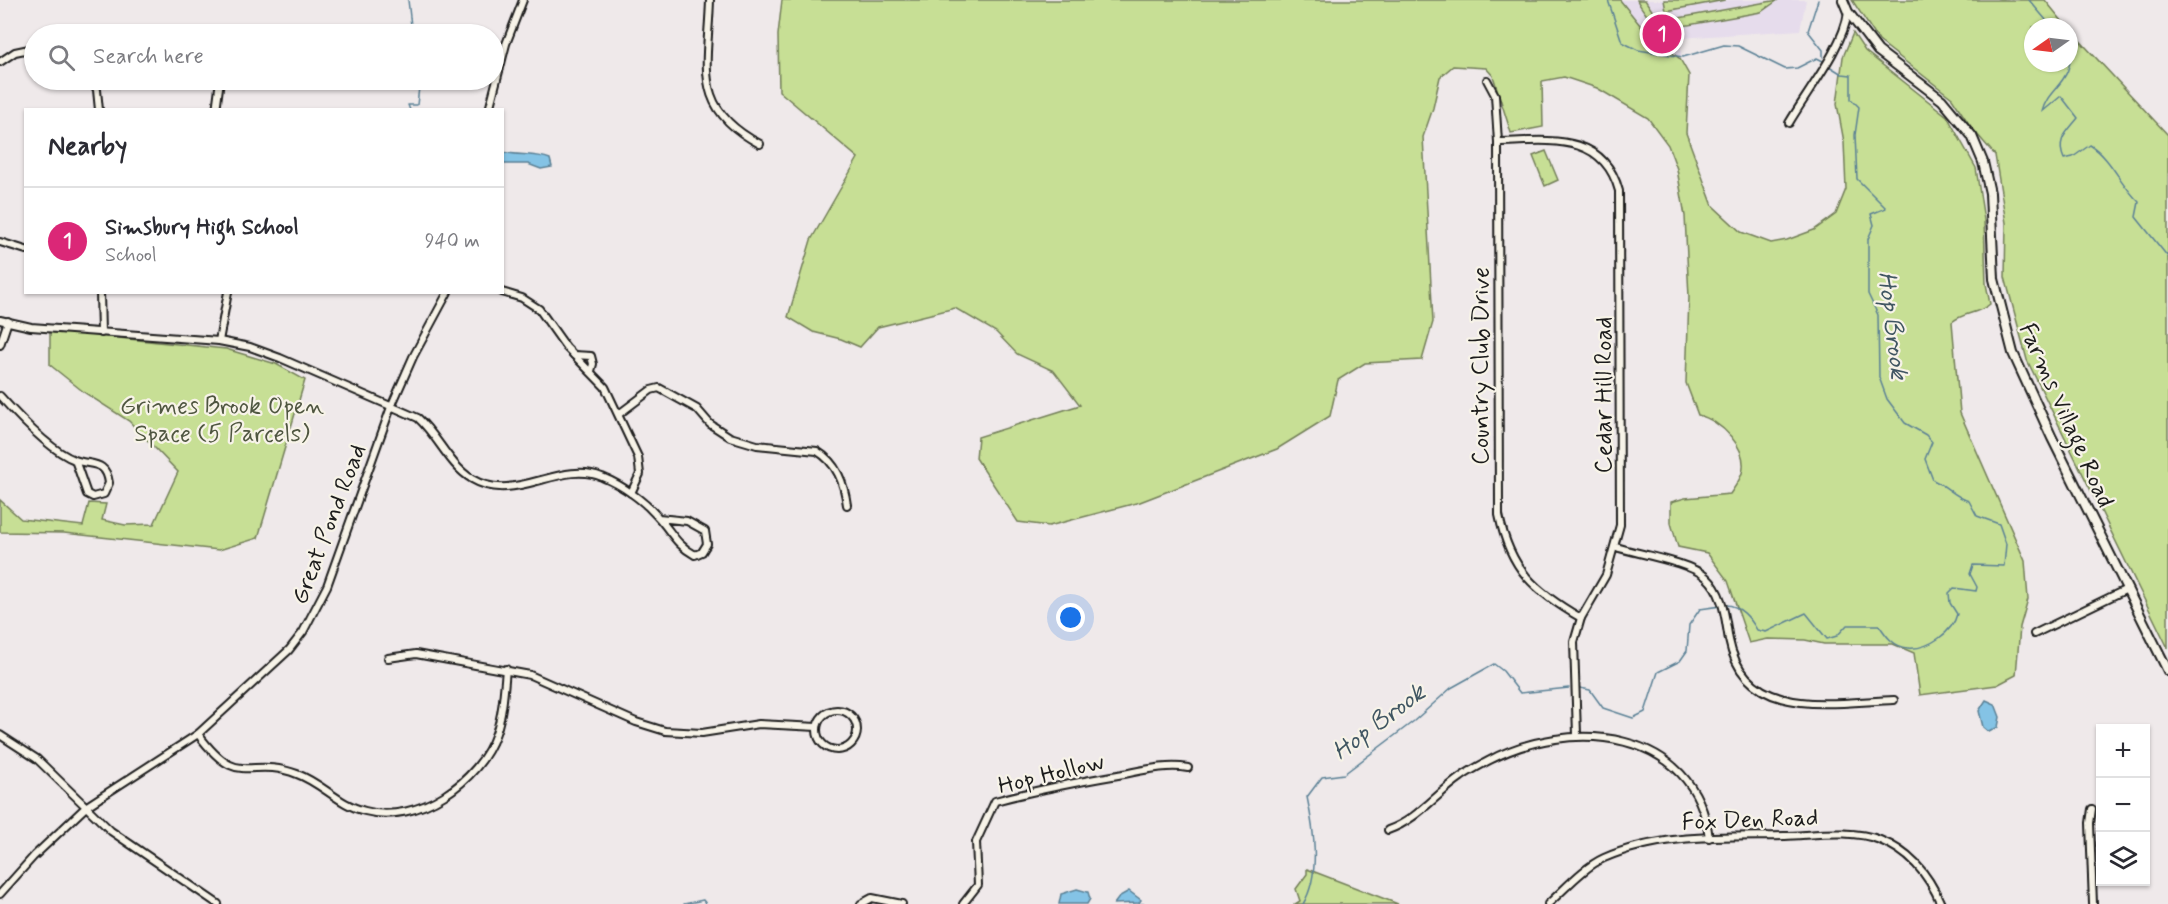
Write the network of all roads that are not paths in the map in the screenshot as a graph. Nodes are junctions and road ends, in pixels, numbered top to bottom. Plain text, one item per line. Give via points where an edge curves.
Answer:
1 (523, 0) edge
2 (710, 0) edge
3 (1843, 0) edge
4 (1848, 12) junction
5 (24, 50) edge
6 (504, 52) edge
7 (0, 63) edge
8 (1487, 81) dead end
9 (97, 90) edge
10 (219, 90) edge
11 (494, 90) edge
12 (99, 108) edge
13 (216, 108) edge
14 (490, 108) edge
15 (1788, 123) dead end
16 (1498, 142) junction
17 (760, 144) dead end
18 (0, 242) edge
19 (24, 249) edge
20 (504, 293) edge
21 (100, 294) edge
22 (228, 294) edge
23 (447, 294) edge
24 (4, 321) edge
25 (101, 333) junction
26 (219, 341) junction
27 (0, 345) edge
28 (574, 355) junction
29 (591, 371) junction
30 (0, 396) edge
31 (391, 407) junction
32 (618, 414) junction
33 (75, 460) junction
34 (631, 493) junction
35 (847, 505) dead end
36 (659, 518) junction
37 (1616, 547) junction
38 (2127, 589) junction
39 (1581, 618) junction
40 (2034, 634) dead end
41 (388, 658) dead end
42 (506, 669) junction
43 (2168, 671) edge
44 (1894, 700) dead end
45 (817, 727) junction
46 (198, 734) junction
47 (0, 735) edge
48 (1577, 735) junction
49 (1188, 768) dead end
50 (87, 806) junction
51 (2092, 809) dead end
52 (1388, 830) dead end
53 (1709, 838) junction
54 (0, 894) edge
55 (218, 904) edge
56 (861, 904) edge
57 (902, 904) edge
58 (963, 904) edge
59 (1548, 904) edge
60 (1941, 904) edge
61 (2093, 904) edge

1 - 6 street
2 - 17 street via 710,94 720,116
3 - 4 main road, Farms Village Road
4 - 15 street via 1846,24 1825,63
4 - 38 main road, Farms Village Road via 1878,51 1942,100 1972,136 1990,193 1994,279 2013,353
5 - 7 street
8 - 16 street, Country Club Drive via 1495,95
9 - 12 street
10 - 13 street
11 - 14 street
16 - 37 street, Cedar Hill Road via 1580,145 1604,160 1616,180 1621,259 1621,500
16 - 39 street, Country Club Drive via 1499,515 1508,547 1531,584
18 - 19 street
20 - 28 street via 538,309
21 - 25 street
22 - 26 street
23 - 31 street, Great Pond Road
24 - 25 street
24 - 27 street
25 - 26 street
26 - 31 street via 280,358
28 - 29 street
28 - 29 street via 591,356
29 - 32 street via 605,387
30 - 33 street via 21,419
31 - 34 street via 418,418 457,466 483,483 514,487 580,472 603,477
31 - 46 street, Great Pond Road via 315,613 289,650
32 - 34 street via 639,462 639,477
32 - 35 street via 653,389 661,388 697,409 710,424 730,437 757,445 817,451 825,456 841,478
33 - 33 street via 87,494 104,494 109,483 104,468 98,463
34 - 36 street
36 - 36 street via 680,547 695,555 702,552 707,544 705,531 687,521
37 - 39 street, Cedar Hill Road via 1599,589
37 - 44 street via 1705,575 1718,590 1735,660 1752,685 1767,694 1809,703
38 - 40 street
38 - 43 main road, Farms Village Road
39 - 48 street, Cedar Hill Road via 1573,659
41 - 42 street via 416,654
42 - 45 street via 543,678 636,722 665,731 702,733 759,724
42 - 46 street via 496,734 483,758 448,793 410,811 363,811 333,798 298,774 271,768 233,768 213,755
45 - 45 street via 822,742 836,750 853,743 857,731 854,719 840,710 828,712
46 - 50 street, Great Pond Road
47 - 50 street via 37,759
48 - 52 street via 1490,759 1460,777 1401,826
48 - 53 street via 1605,736 1666,760 1698,795
49 - 58 street, Hop Hollow via 1174,766 1052,786 995,801 976,842 978,885
50 - 54 street, Great Pond Road
50 - 55 street via 139,853
51 - 61 street
53 - 59 street, Fox Den Road via 1648,844 1602,859
53 - 60 street, Fox Den Road via 1835,834 1880,840 1914,859
56 - 57 street via 872,898

